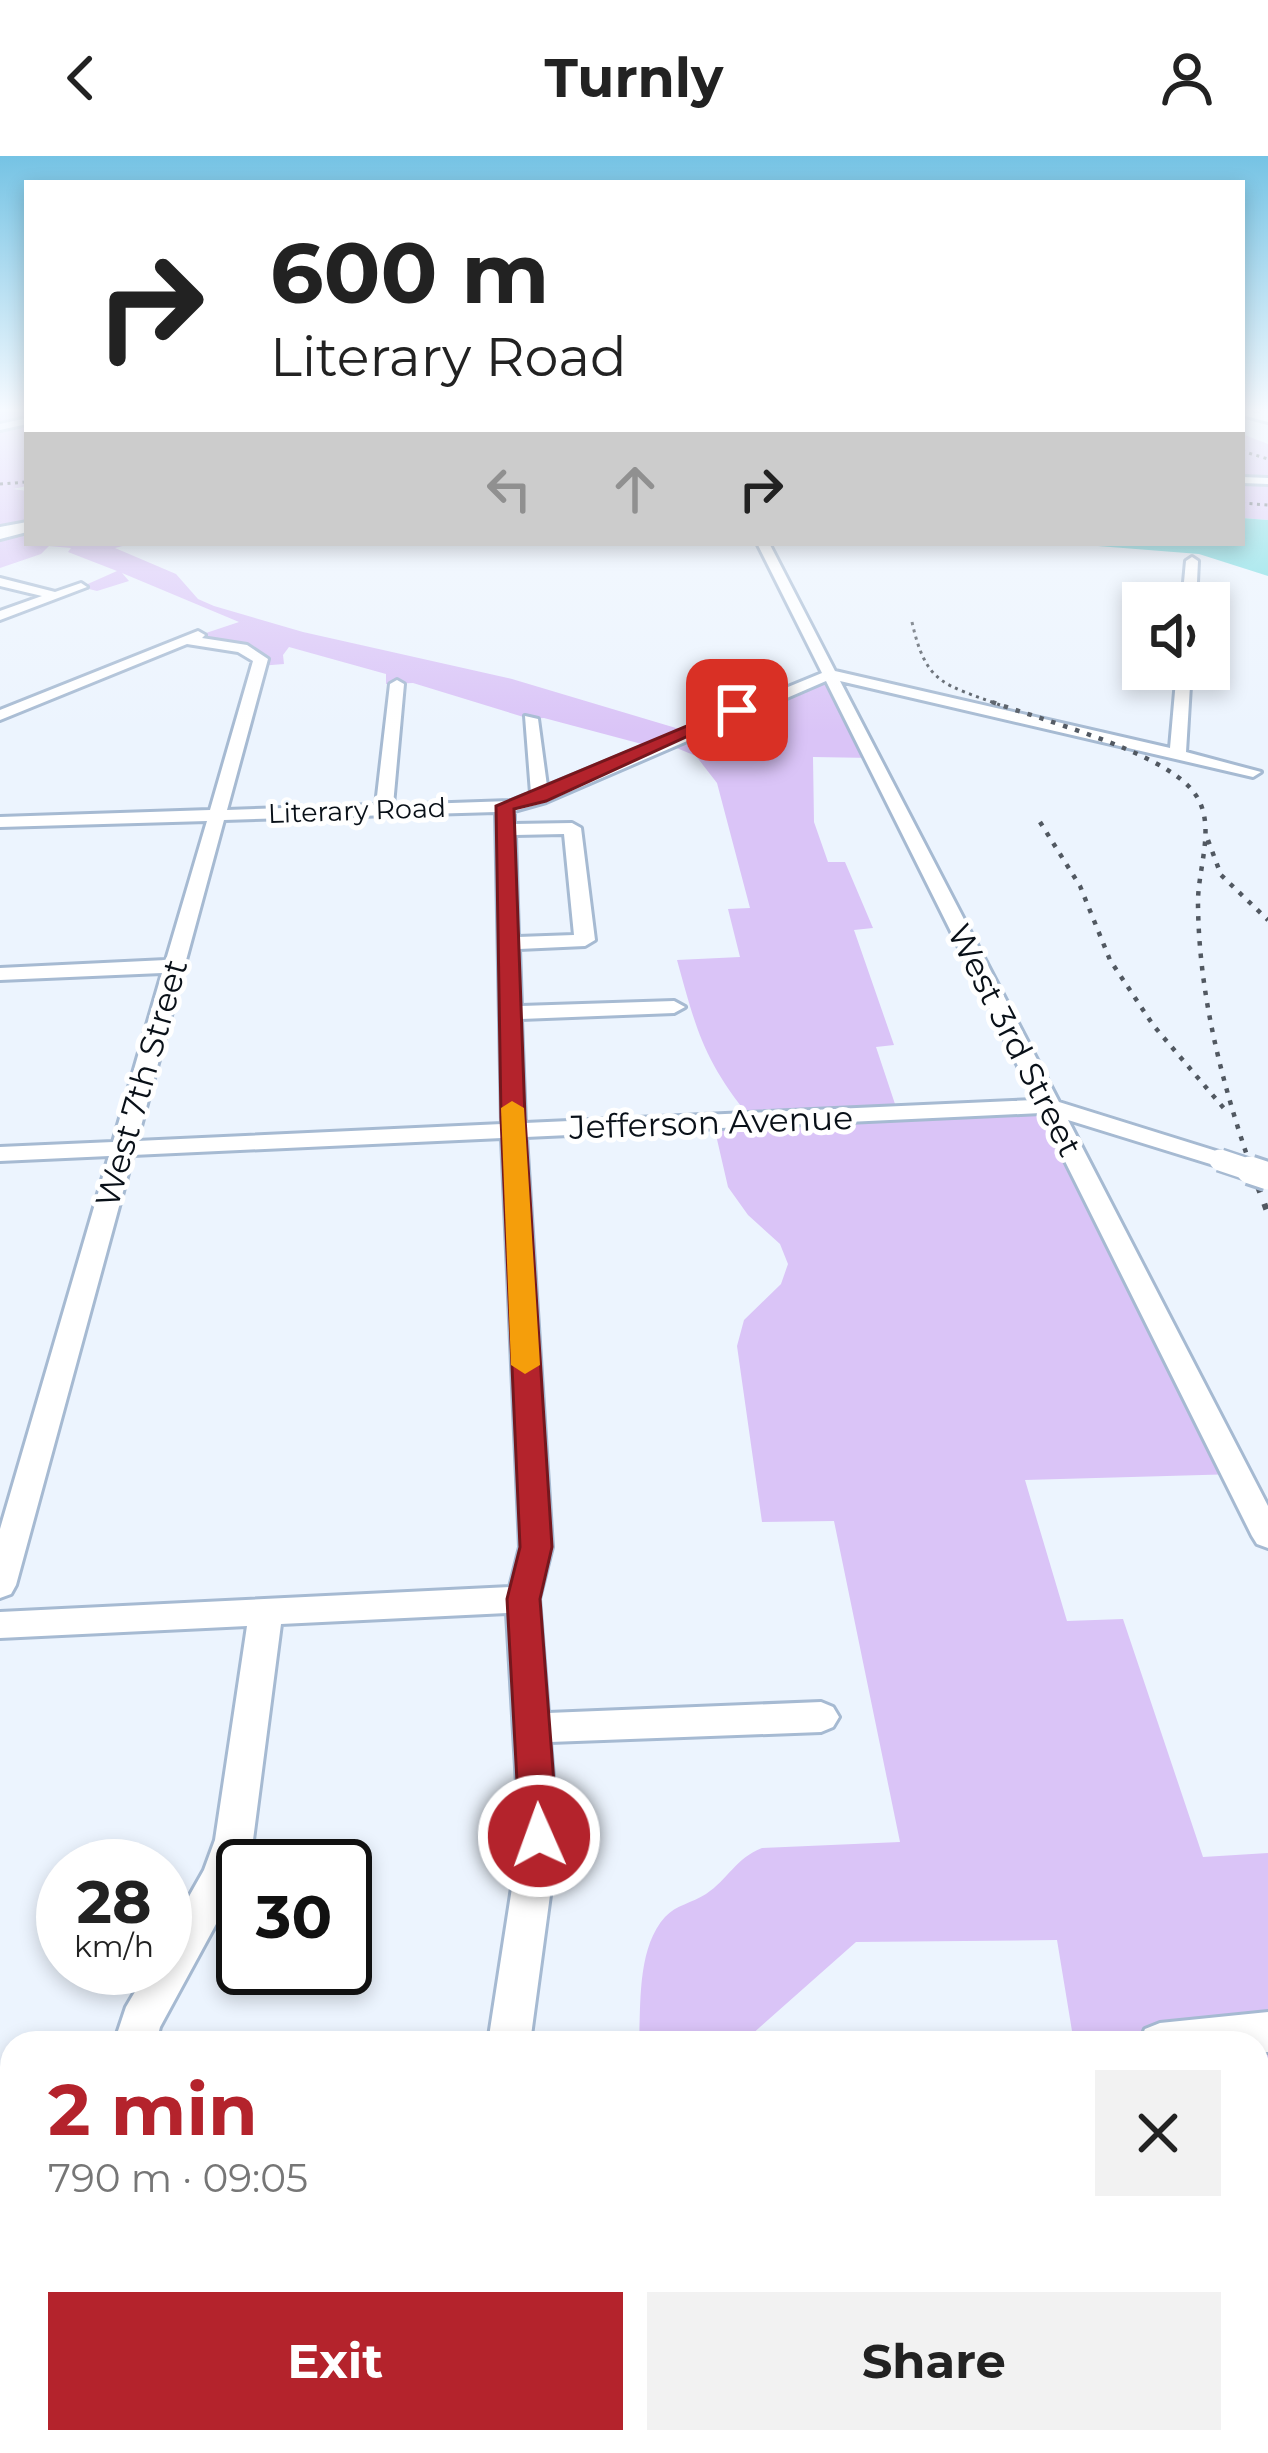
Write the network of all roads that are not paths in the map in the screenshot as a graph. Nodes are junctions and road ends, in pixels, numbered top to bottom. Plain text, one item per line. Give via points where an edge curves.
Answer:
1 (765, 546) edge
2 (1192, 561) dead end
3 (0, 582) edge
4 (1190, 582) edge
5 (82, 587) dead end
6 (57, 596) junction
7 (0, 616) edge
8 (219, 626) dead end
9 (185, 640) junction
10 (831, 674) junction
11 (397, 684) dead end
12 (1183, 690) edge
13 (0, 715) edge
14 (530, 719) dead end
15 (1178, 755) junction
16 (1253, 772) dead end
17 (540, 798) junction
18 (505, 806) junction
19 (384, 811) junction
20 (215, 815) junction
21 (0, 822) edge
22 (505, 830) junction
23 (507, 944) junction
24 (173, 967) junction
25 (0, 974) edge
26 (674, 1007) dead end
27 (510, 1012) junction
28 (1047, 1106) junction
29 (513, 1130) junction
30 (123, 1148) junction
31 (0, 1154) edge
32 (1268, 1176) edge
33 (1268, 1536) edge
34 (0, 1585) edge
35 (524, 1599) junction
36 (266, 1612) junction
37 (0, 1625) edge
38 (821, 1717) dead end
39 (535, 1728) junction
40 (138, 2031) edge
41 (511, 2031) edge

1 - 10 street, West 3rd Street
2 - 4 street
3 - 6 street
5 - 6 street
6 - 7 street
8 - 9 street
9 - 13 street
9 - 20 street, West 7th Street via 242,648 261,659
10 - 15 street
10 - 17 street, Literary Road
10 - 28 street, West 3rd Street
11 - 19 street
12 - 15 street
14 - 17 street
15 - 16 street
17 - 18 street, Literary Road
18 - 19 street, Literary Road
18 - 22 street
19 - 20 street, Literary Road
20 - 21 street, Literary Road
20 - 24 street, West 7th Street
22 - 23 street
22 - 23 street via 572,828 585,940
23 - 27 street
24 - 25 street
24 - 30 street, West 7th Street
26 - 27 street
27 - 29 street
28 - 29 street, Jefferson Avenue
28 - 32 street, Jefferson Avenue, bridge
28 - 33 street, West 3rd Street
29 - 30 street, Jefferson Avenue
29 - 35 street via 536,1547
30 - 31 street, Jefferson Avenue
30 - 34 street, West 7th Street
35 - 36 street
35 - 39 street
36 - 37 street
36 - 40 street via 234,1840
38 - 39 street
39 - 41 street via 539,1836

